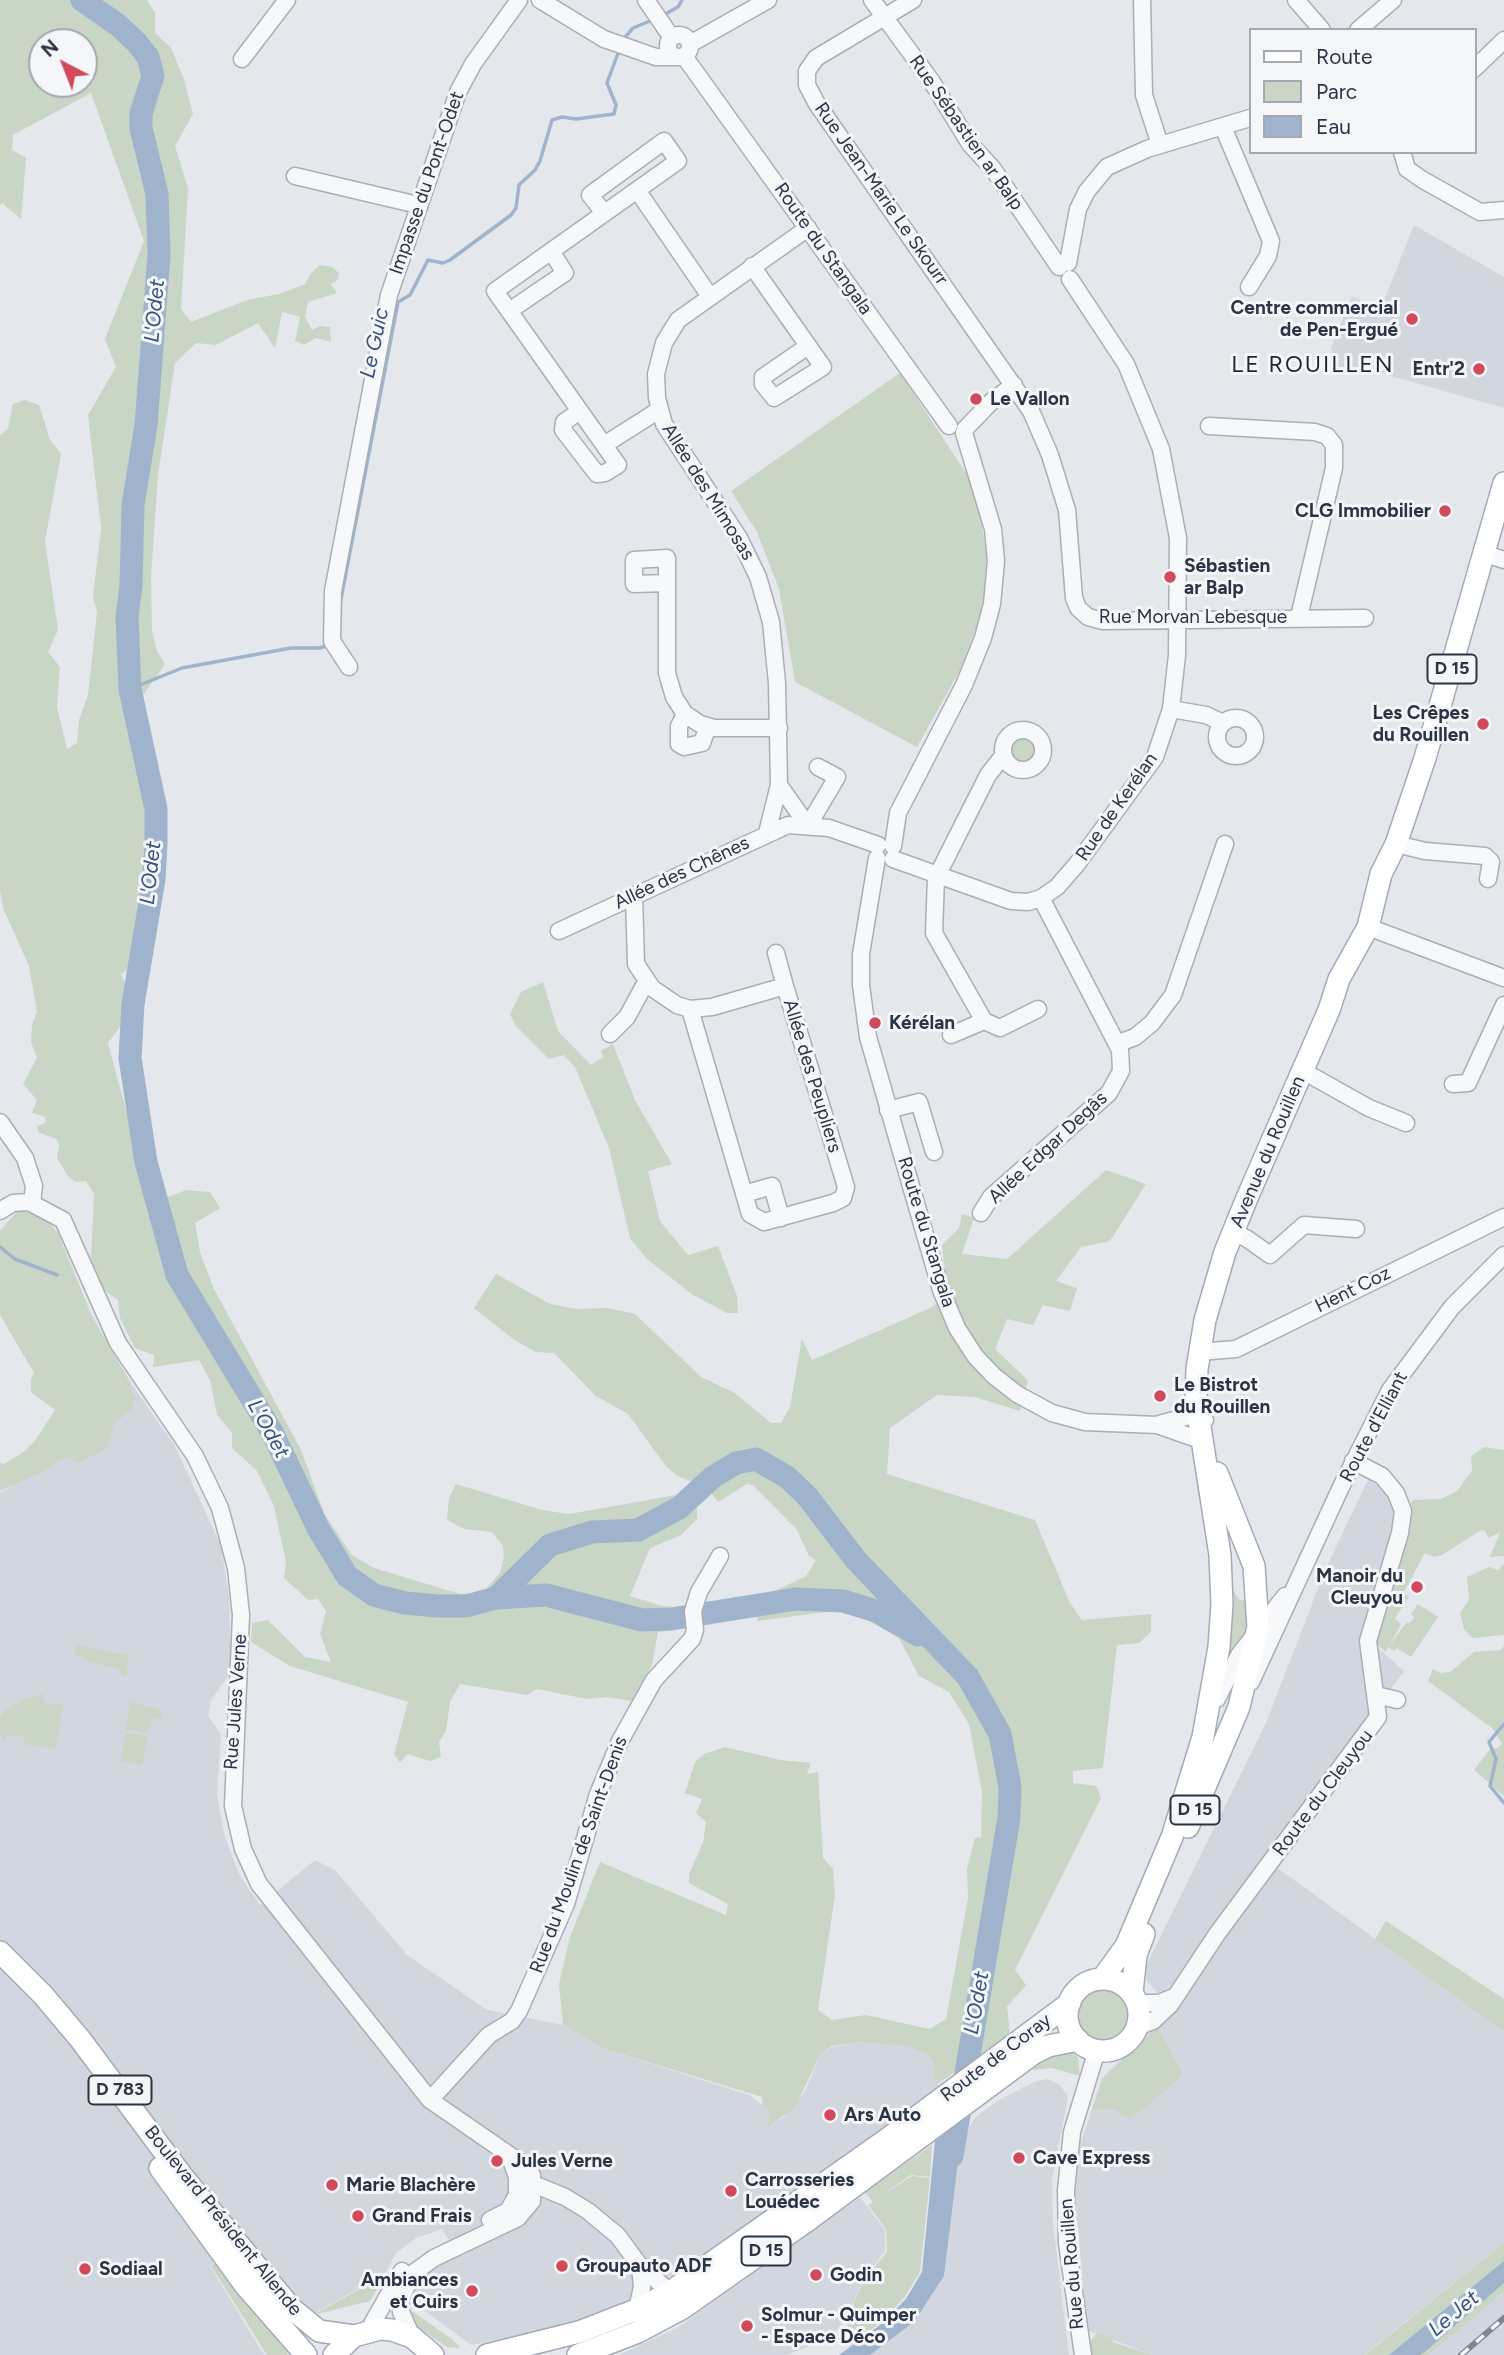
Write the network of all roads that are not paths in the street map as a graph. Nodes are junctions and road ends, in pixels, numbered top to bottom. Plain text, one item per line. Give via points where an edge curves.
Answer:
1 (287, 0) edge
2 (519, 0) edge
3 (540, 0) edge
4 (646, 0) edge
5 (768, 0) edge
6 (872, 0) edge
7 (914, 0) edge
8 (1142, 0) edge
9 (1296, 0) edge
10 (1393, 0) edge
11 (885, 19) junction
12 (1320, 28) edge
13 (1360, 28) edge
14 (674, 39) junction
15 (1504, 40) edge
16 (242, 59) dead end
17 (1476, 67) edge
18 (1248, 119) edge
19 (1223, 127) junction
20 (1160, 145) junction
21 (1403, 154) edge
22 (295, 176) dead end
23 (637, 190) junction
24 (418, 205) junction
25 (1504, 210) edge
26 (604, 213) junction
27 (808, 228) junction
28 (551, 251) junction
29 (752, 266) junction
30 (1066, 270) junction
31 (1249, 288) dead end
32 (709, 295) junction
33 (509, 311) junction
34 (807, 346) dead end
35 (1014, 385) junction
36 (659, 410) junction
37 (580, 411) junction
38 (1209, 426) dead end
39 (958, 429) junction
40 (604, 445) junction
41 (1504, 483) edge
42 (1483, 553) junction
43 (1504, 560) edge
44 (666, 583) dead end
45 (1299, 617) junction
46 (1178, 618) junction
47 (1365, 618) dead end
48 (349, 667) dead end
49 (1171, 709) junction
50 (685, 714) junction
51 (1223, 723) dead end
52 (708, 726) junction
53 (779, 728) junction
54 (1003, 756) dead end
55 (818, 766) dead end
56 (779, 785) junction
57 (808, 826) junction
58 (767, 833) junction
59 (1225, 844) dead end
60 (1394, 849) junction
61 (885, 852) junction
62 (938, 873) junction
63 (1488, 879) dead end
64 (634, 895) junction
65 (1041, 898) junction
66 (1373, 930) junction
67 (559, 931) dead end
68 (776, 953) dead end
69 (1504, 978) edge
70 (646, 982) junction
71 (785, 986) junction
72 (1504, 1004) edge
73 (690, 1009) junction
74 (1038, 1009) dead end
75 (984, 1021) junction
76 (610, 1034) dead end
77 (951, 1035) dead end
78 (1119, 1043) junction
79 (1303, 1071) junction
80 (1453, 1084) dead end
81 (888, 1110) junction
82 (0, 1122) edge
83 (1406, 1123) dead end
84 (934, 1152) dead end
85 (744, 1194) junction
86 (32, 1203) junction
87 (0, 1210) edge
88 (981, 1213) dead end
89 (1504, 1217) edge
90 (781, 1218) junction
91 (1356, 1229) dead end
92 (1233, 1233) junction
93 (1504, 1255) edge
94 (1203, 1353) junction
95 (1197, 1413) junction
96 (1157, 1425) junction
97 (1200, 1440) junction
98 (1353, 1461) junction
99 (1218, 1479) junction
100 (1220, 1555) junction
101 (720, 1556) dead end
102 (1251, 1558) junction
103 (1295, 1583) junction
104 (1258, 1627) junction
105 (1376, 1695) junction
106 (1397, 1700) dead end
107 (1239, 1707) junction
108 (1203, 1737) junction
109 (0, 1952) edge
110 (0, 1971) edge
111 (1102, 1979) junction
112 (1174, 1997) junction
113 (1135, 1998) junction
114 (1070, 2003) junction
115 (1137, 2027) junction
116 (1078, 2040) junction
117 (1097, 2050) junction
118 (429, 2100) junction
119 (528, 2179) junction
120 (456, 2242) junction
121 (640, 2266) junction
122 (670, 2292) junction
123 (637, 2309) junction
124 (361, 2334) junction
125 (412, 2337) junction
126 (435, 2354) edge
127 (306, 2355) edge
128 (334, 2355) edge
129 (487, 2355) edge
130 (578, 2355) edge
131 (1083, 2355) edge

1 - 16 street
2 - 24 street, Impasse du Pont-Odet via 462,83
3 - 14 street via 593,33 627,47
4 - 14 street, Route du Stangala
5 - 14 street via 725,25
6 - 11 street, Rue Sébastien ar Balp
7 - 11 street, Rue Jean-Marie Le Skourr
8 - 20 street via 1144,95
9 - 12 street
10 - 13 street
11 - 30 street, Rue Sébastien ar Balp via 970,144
11 - 35 street, Rue Jean-Marie Le Skourr via 816,58 807,71 807,85
14 - 27 street, Route du Stangala
15 - 17 street
18 - 19 street
19 - 20 street
19 - 31 street via 1271,241 1268,256
20 - 30 street via 1112,163 1096,179 1078,209
21 - 25 street via 1407,169 1480,212
22 - 24 street
23 - 26 street
23 - 26 street via 678,161 664,141 590,195
23 - 32 street
24 - 48 street, Impasse du Pont-Odet via 386,306 333,591 333,640
26 - 28 street
27 - 29 street, Allée des Mimosas
27 - 39 street, Route du Stangala via 927,395
28 - 33 street via 495,291
28 - 33 street via 565,273
29 - 32 street, Allée des Mimosas
29 - 34 street
30 - 46 street, Rue Sébastien ar Balp via 1126,364 1157,437 1178,538
32 - 36 street, Allée des Mimosas via 678,320 664,343 656,374
33 - 37 street
35 - 39 street
35 - 46 street, Rue Morvan Lebesque via 1035,419 1064,496 1078,608 1102,621
36 - 40 street
36 - 53 street, Allée des Mimosas via 668,433 739,538 758,578 774,640
37 - 40 street
37 - 40 street via 564,422 563,430 597,474 618,465
38 - 45 street via 1319,432 1334,445 1334,468
39 - 61 street, Route du Stangala via 993,528 996,568 992,604 964,685 895,821
41 - 42 main road, Avenue du Rouillen / D 15
42 - 43 street
42 - 60 main road, Avenue du Rouillen / D 15
44 - 50 street via 667,673
45 - 46 street, Rue Morvan Lebesque
45 - 47 street, Rue Morvan Lebesque
46 - 49 street, Rue de Kerélan
49 - 51 street
49 - 65 street, Rue de Kerélan via 1163,740 1144,774 1077,864
50 - 52 street
50 - 52 street via 679,726 679,744 684,747 702,743
52 - 53 street
53 - 56 street, Allée des Mimosas
54 - 62 street via 988,775
55 - 57 street via 837,777
56 - 57 street
56 - 58 street, Allée des Mimosas
57 - 58 street, Allée des Chênes via 788,825
57 - 61 street, Allée des Chênes via 829,828
58 - 64 street, Allée des Chênes
59 - 78 street via 1173,995 1152,1023
60 - 63 street via 1485,856 1491,862
60 - 66 main road, Avenue du Rouillen / D 15
61 - 62 street
61 - 81 street, Route du Stangala via 863,928 861,985 868,1037
62 - 65 street via 1012,901
62 - 75 street via 934,933
64 - 67 street, Allée des Chênes
64 - 70 street via 635,956
65 - 78 street
66 - 69 street
66 - 79 main road, Avenue du Rouillen / D 15 via 1365,959 1329,1010
68 - 71 street
70 - 73 street
70 - 76 street via 627,1017
71 - 73 street, Allée des Peupliers
71 - 90 street, Allée des Peupliers via 846,1193 833,1203
72 - 80 street via 1468,1083
73 - 85 street, Allée des Peupliers
74 - 75 street via 1000,1028
75 - 77 street
78 - 88 street, Allée Edgar Degâs via 1121,1071 1109,1093 991,1197
79 - 83 street via 1380,1114
79 - 92 main road, Avenue du Rouillen / D 15
81 - 84 street, Route du Stangala via 919,1102
81 - 96 street, Route du Stangala via 940,1290 957,1328 980,1361 1017,1394 1063,1418
82 - 86 street via 25,1158 34,1186
85 - 90 street, Allée des Peupliers via 753,1218 764,1222
85 - 90 street via 772,1186
86 - 87 street via 18,1202
86 - 118 street, Rue Jules Verne via 64,1220 118,1343 195,1456 223,1516 236,1568 242,1635 233,1806 251,1869 267,1896
89 - 94 street, Hent Coz via 1236,1349
91 - 92 street via 1304,1225 1270,1255
92 - 94 main road, Avenue du Rouillen / D 15 via 1212,1297
93 - 98 street, Route d'Elliant via 1465,1293 1409,1362
94 - 95 main road, Avenue du Rouillen / D 15
94 - 99 main road, Avenue du Rouillen / D 15
95 - 96 street, Route du Stangala
95 - 97 main road, Avenue du Rouillen / D 15
95 - 99 street, Avenue du Rouillen / D 15 via 1204,1417
96 - 97 street, Route du Stangala
97 - 100 main road, Avenue du Rouillen / D 15
98 - 103 street, Route d'Elliant
98 - 105 street, Route du Cleuyou via 1382,1476 1403,1511 1368,1641
99 - 102 main road, Avenue du Rouillen / D 15
100 - 102 street
100 - 108 main road, Avenue du Rouillen / D 15 via 1221,1631
101 - 118 street, Rue du Moulin de Saint-Denis via 699,1592 695,1630 687,1647 654,1680 627,1724 598,1794 566,1904 519,2011 489,2035
102 - 104 main road, Avenue du Rouillen / D 15 via 1258,1588
103 - 104 street, Route d'Elliant
103 - 107 street, Route d'Elliant
104 - 107 main road, Avenue du Rouillen / D 15
104 - 108 street, Route d'Elliant via 1223,1682
105 - 106 street
105 - 112 street, Route du Cleuyou via 1376,1722
107 - 113 main road, Avenue du Rouillen / D 15 via 1136,1955
108 - 111 main road, Avenue du Rouillen / D 15 via 1149,1894 1122,1955
109 - 124 main road, Boulevard Président Allende / D 783 via 80,2039 183,2177 291,2308 318,2331
110 - 127 main road, Boulevard Président Allende / D 783 via 62,2040 245,2285
111 - 113 main road via 1119,1982
111 - 114 main road via 1081,1986
112 - 113 street via 1159,2003
112 - 115 street, Route du Cleuyou via 1160,2015
113 - 115 main road
114 - 116 main road via 1068,2020
114 - 122 main road, Route de Coray / D 15
115 - 117 main road via 1122,2046
116 - 117 main road
116 - 130 main road, Route de Coray / D 15 via 1041,2049 683,2308 638,2332
117 - 131 street, Rue du Rouillen via 1072,2132 1066,2190 1067,2244
118 - 119 street, Rue Jules Verne via 524,2165
119 - 120 street via 508,2211
119 - 121 street, Rue Jules Verne via 565,2197 618,2236
120 - 124 street via 415,2257 404,2267
120 - 125 street via 404,2285 400,2307
121 - 122 street, Rue Jules Verne
121 - 123 street
122 - 123 main road, Route de Coray / D 15
123 - 129 main road, Route de Coray / D 15 via 554,2340
124 - 125 main road, Boulevard Président Allende via 392,2330
124 - 128 main road
125 - 126 main road

